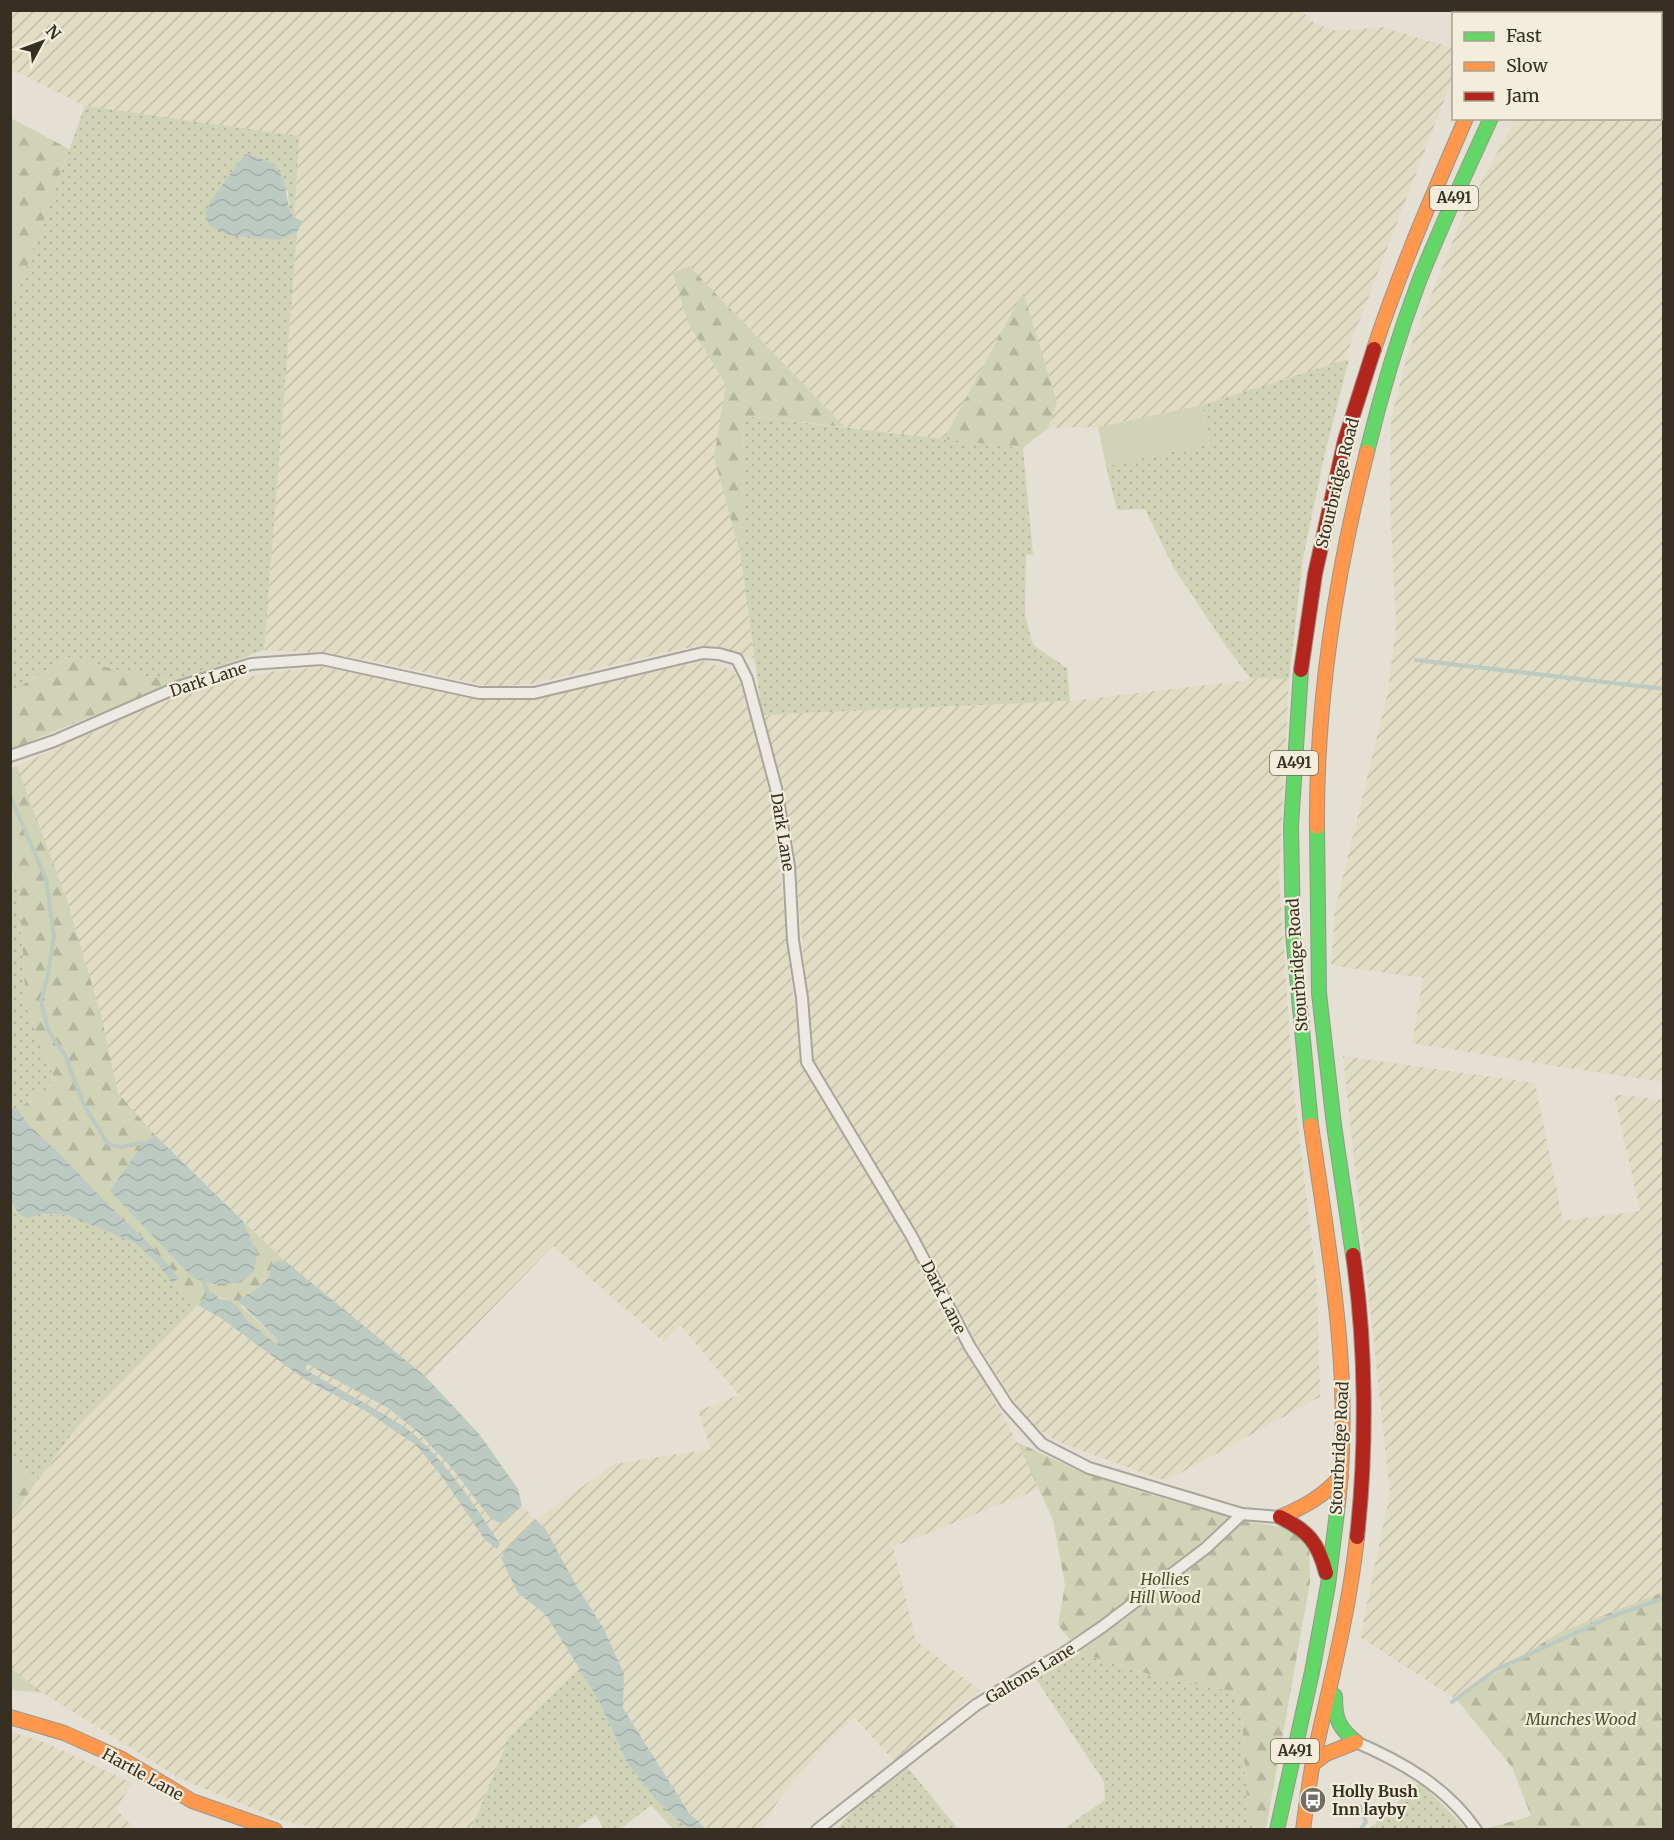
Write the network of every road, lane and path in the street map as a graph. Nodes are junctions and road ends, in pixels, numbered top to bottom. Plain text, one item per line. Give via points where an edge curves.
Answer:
1 (1465, 120) edge
2 (1490, 120) edge
3 (10, 756) edge
4 (1341, 1476) junction
5 (1242, 1514) junction
6 (1280, 1517) junction
7 (1328, 1585) junction
8 (1333, 1679) junction
9 (10, 1717) edge
10 (1356, 1742) junction
11 (1313, 1764) junction
12 (275, 1830) edge
13 (817, 1830) edge
14 (1277, 1830) edge
15 (1303, 1830) edge
16 (1476, 1830) edge

1 - 4 main road, Stourbridge Road / A491 via 1387,311 1345,440 1315,574 1300,679 1291,826 1293,933 1309,1111 1342,1363
2 - 8 main road, Stourbridge Road / A491 via 1420,280 1378,408 1353,507 1324,682 1317,795 1319,993 1357,1283 1363,1386 1357,1547
3 - 5 street, Dark Lane via 178,687 251,664 322,659 479,693 534,693 703,653 737,659 747,679 778,800 789,866 807,1062 911,1235 970,1347 1007,1405 1042,1444 1089,1468
4 - 6 main road via 1310,1505
4 - 7 main road, Stourbridge Road / A491
5 - 6 street, Dark Lane
5 - 13 street, Galtons Lane via 1206,1548 1102,1627 976,1705
6 - 7 main road via 1314,1539
7 - 14 main road, Stourbridge Road / A491
8 - 10 main road via 1335,1719
8 - 11 main road, Stourbridge Road / A491
9 - 12 main road, Hartle Lane via 64,1733 122,1760 192,1801
10 - 11 main road
10 - 16 street via 1393,1758 1428,1780
11 - 15 main road, Stourbridge Road / A491

